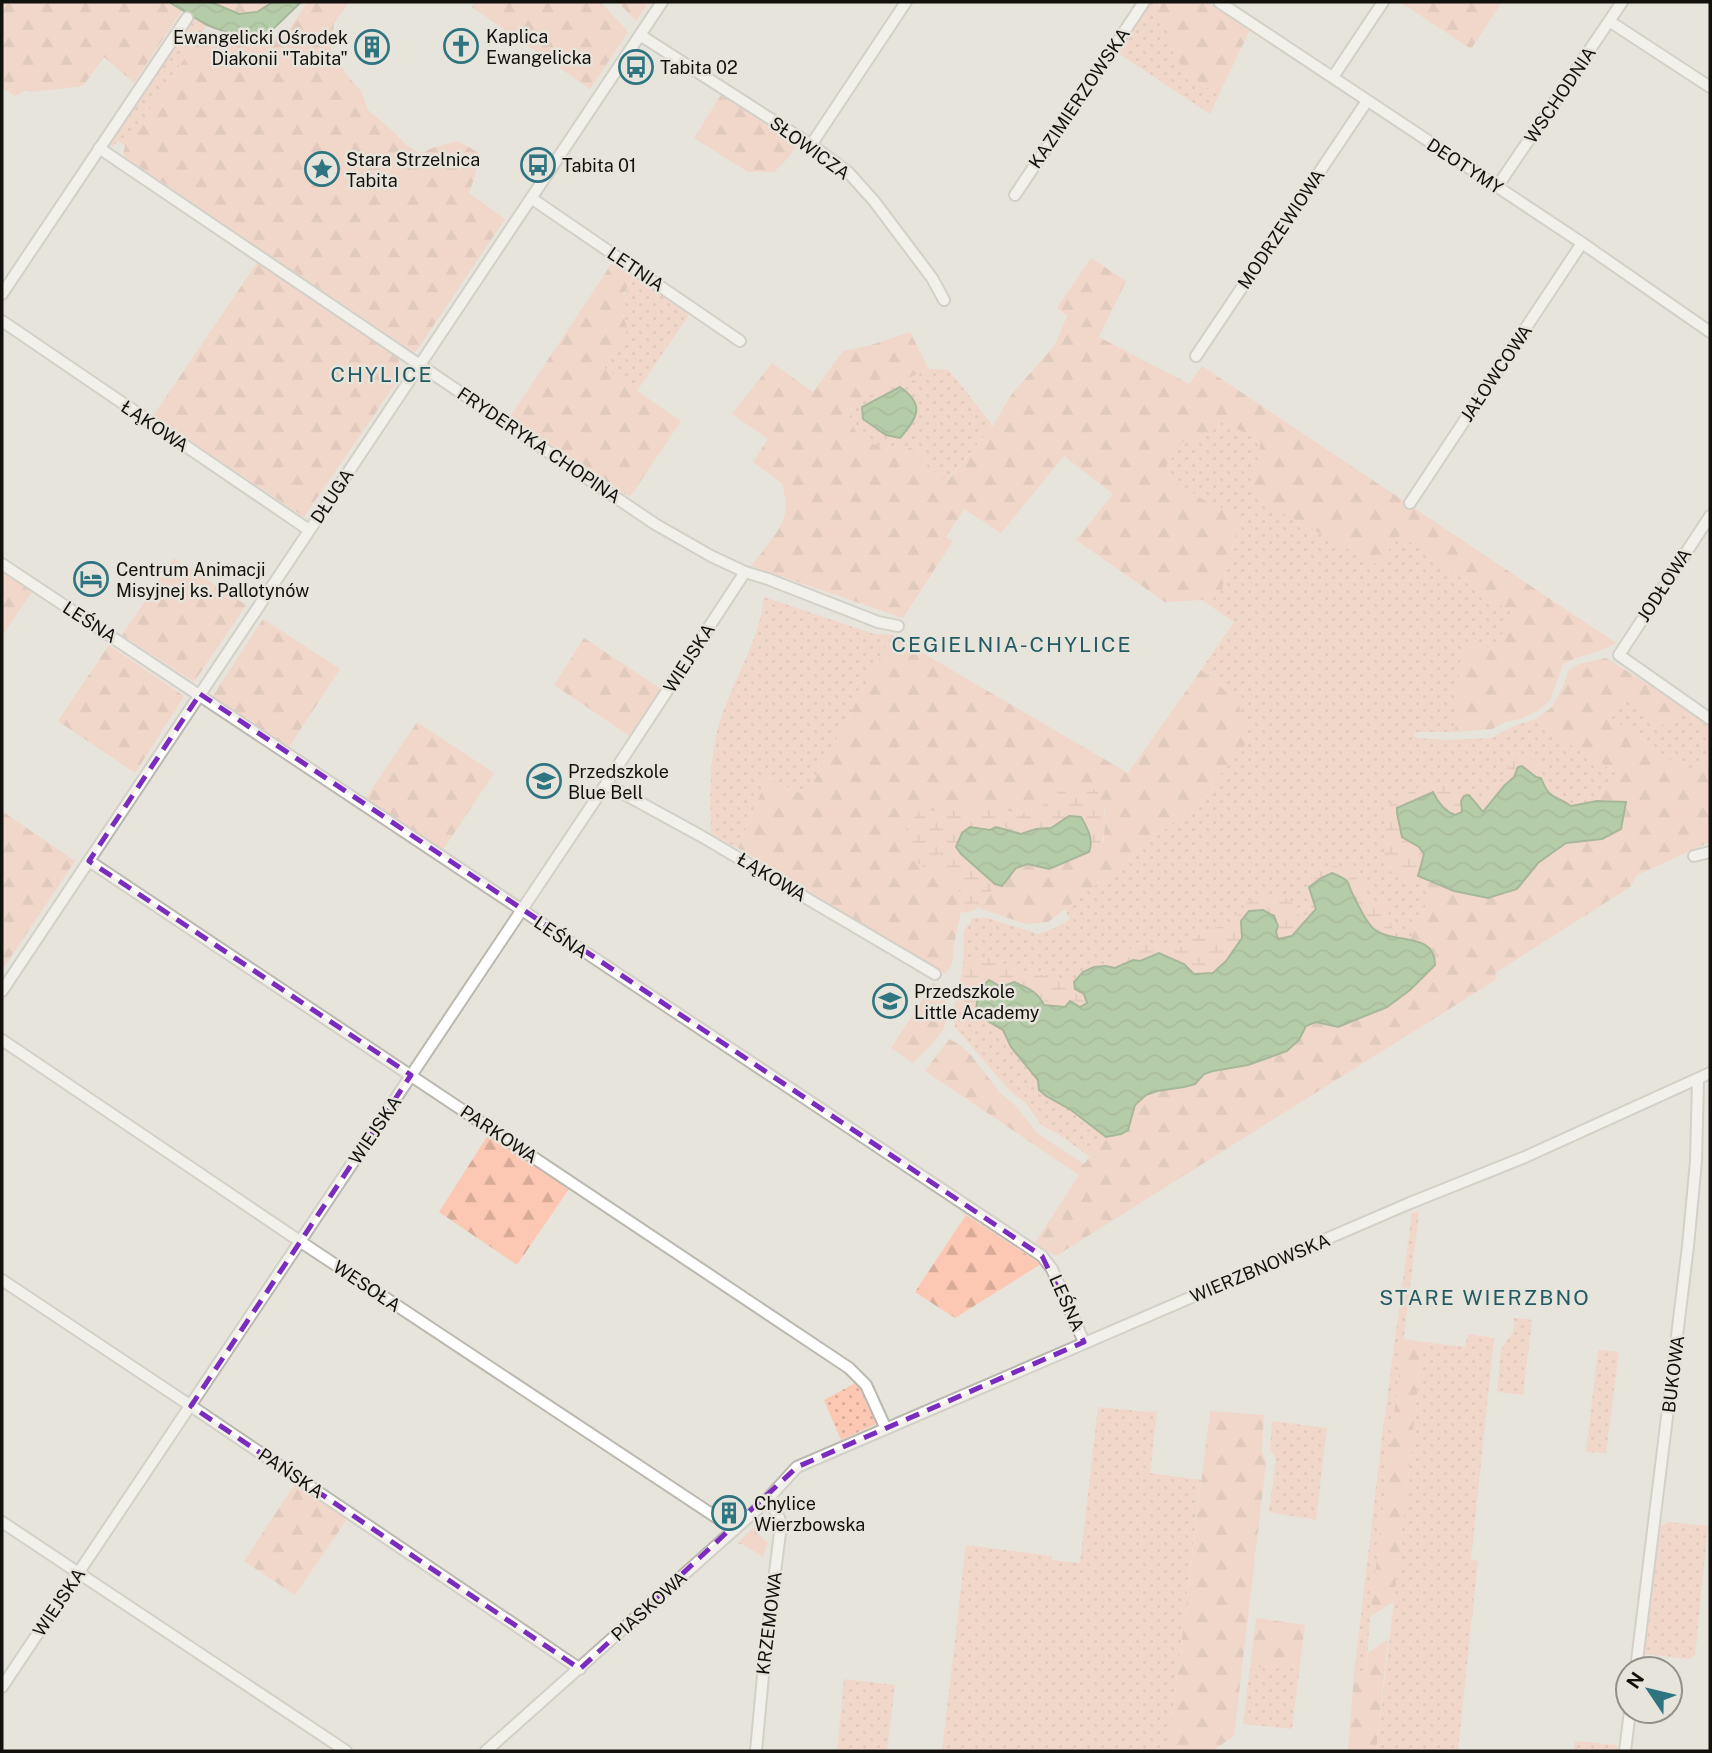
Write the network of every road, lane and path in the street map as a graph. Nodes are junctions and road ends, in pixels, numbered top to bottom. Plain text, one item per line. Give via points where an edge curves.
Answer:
1 (662, 2) edge
2 (906, 2) edge
3 (1144, 2) edge
4 (1219, 2) edge
5 (1383, 2) edge
6 (1622, 2) edge
7 (187, 18) dead end
8 (1609, 21) junction
9 (640, 35) junction
10 (1333, 77) junction
11 (1710, 87) edge
12 (1367, 101) junction
13 (811, 145) junction
14 (99, 148) junction
15 (1497, 187) junction
16 (1015, 195) dead end
17 (531, 198) junction
18 (1582, 243) junction
19 (2, 294) edge
20 (944, 300) dead end
21 (2, 321) edge
22 (1710, 332) edge
23 (740, 341) dead end
24 (1196, 356) dead end
25 (420, 365) junction
26 (1410, 503) dead end
27 (1710, 516) edge
28 (309, 530) junction
29 (2, 564) edge
30 (745, 572) junction
31 (898, 626) dead end
32 (200, 694) junction
33 (1710, 719) edge
34 (606, 784) junction
35 (1710, 852) edge
36 (1694, 856) dead end
37 (89, 861) junction
38 (521, 910) junction
39 (935, 974) dead end
40 (2, 991) edge
41 (2, 1040) edge
42 (1710, 1073) edge
43 (411, 1075) junction
44 (1698, 1079) junction
45 (300, 1242) junction
46 (2, 1280) edge
47 (1084, 1342) junction
48 (191, 1406) junction
49 (886, 1429) junction
50 (809, 1461) joint
51 (767, 1500) junction
52 (2, 1522) edge
53 (734, 1530) junction
54 (79, 1573) junction
55 (1638, 1655) edge
56 (580, 1669) junction
57 (2, 1686) edge
58 (1628, 1725) edge
59 (346, 1751) edge
60 (486, 1751) edge
61 (756, 1751) edge
62 (1625, 1751) edge

1 - 9 street, DŁUGA
2 - 13 street
3 - 16 street, KAZIMIERZOWSKA
4 - 10 street, DEOTYMY
5 - 10 street
6 - 8 street, WSCHODNIA
7 - 14 street
8 - 11 street
8 - 15 street, WSCHODNIA
9 - 13 street, SŁOWICZA
9 - 17 street, DŁUGA
10 - 12 street, DEOTYMY
12 - 15 street, DEOTYMY
12 - 24 street, MODRZEWIOWA
13 - 20 street, SŁOWICZA via 848,173 874,201
14 - 19 street
14 - 25 street, FRYDERYKA CHOPINA
15 - 18 street, DEOTYMY
17 - 23 street, LETNIA
17 - 25 street, DŁUGA
18 - 22 street, DEOTYMY
18 - 26 street, JAŁOWCOWA
21 - 28 street, ŁĄKOWA
25 - 28 street, DŁUGA
25 - 30 street, FRYDERYKA CHOPINA via 656,524
27 - 33 street, JODŁOWA via 1619,655
28 - 32 street, DŁUGA
29 - 32 street, LEŚNA
30 - 31 street, FRYDERYKA CHOPINA
30 - 34 street, WIEJSKA
32 - 37 street, DŁUGA
32 - 38 street, LEŚNA
34 - 38 street, WIEJSKA
34 - 39 street, ŁĄKOWA
35 - 36 street
37 - 40 street, DŁUGA
37 - 43 street, PARKOWA
38 - 43 street, WIEJSKA
38 - 47 street, LEŚNA via 1042,1256
41 - 45 street, WESOŁA
42 - 44 street, WIERZBNOWSKA
43 - 45 street, WIEJSKA
43 - 49 street, PARKOWA via 849,1368 866,1385
44 - 47 street, WIERZBNOWSKA via 1525,1157
44 - 55 street, BUKOWA via 1688,1246
45 - 48 street, WIEJSKA
45 - 53 street, WESOŁA
46 - 48 street, PAŃSKA
47 - 49 street, WIERZBNOWSKA
48 - 54 street, WIEJSKA
48 - 56 street, PAŃSKA
49 - 50 street, WIERZBNOWSKA
50 - 51 street, PIASKOWA via 797,1467
51 - 53 street, PIASKOWA
51 - 61 street, KRZEMOWA via 781,1525
52 - 54 street
53 - 56 street, PIASKOWA
54 - 57 street, WIEJSKA
54 - 59 street
56 - 60 street, PIASKOWA
58 - 62 street

